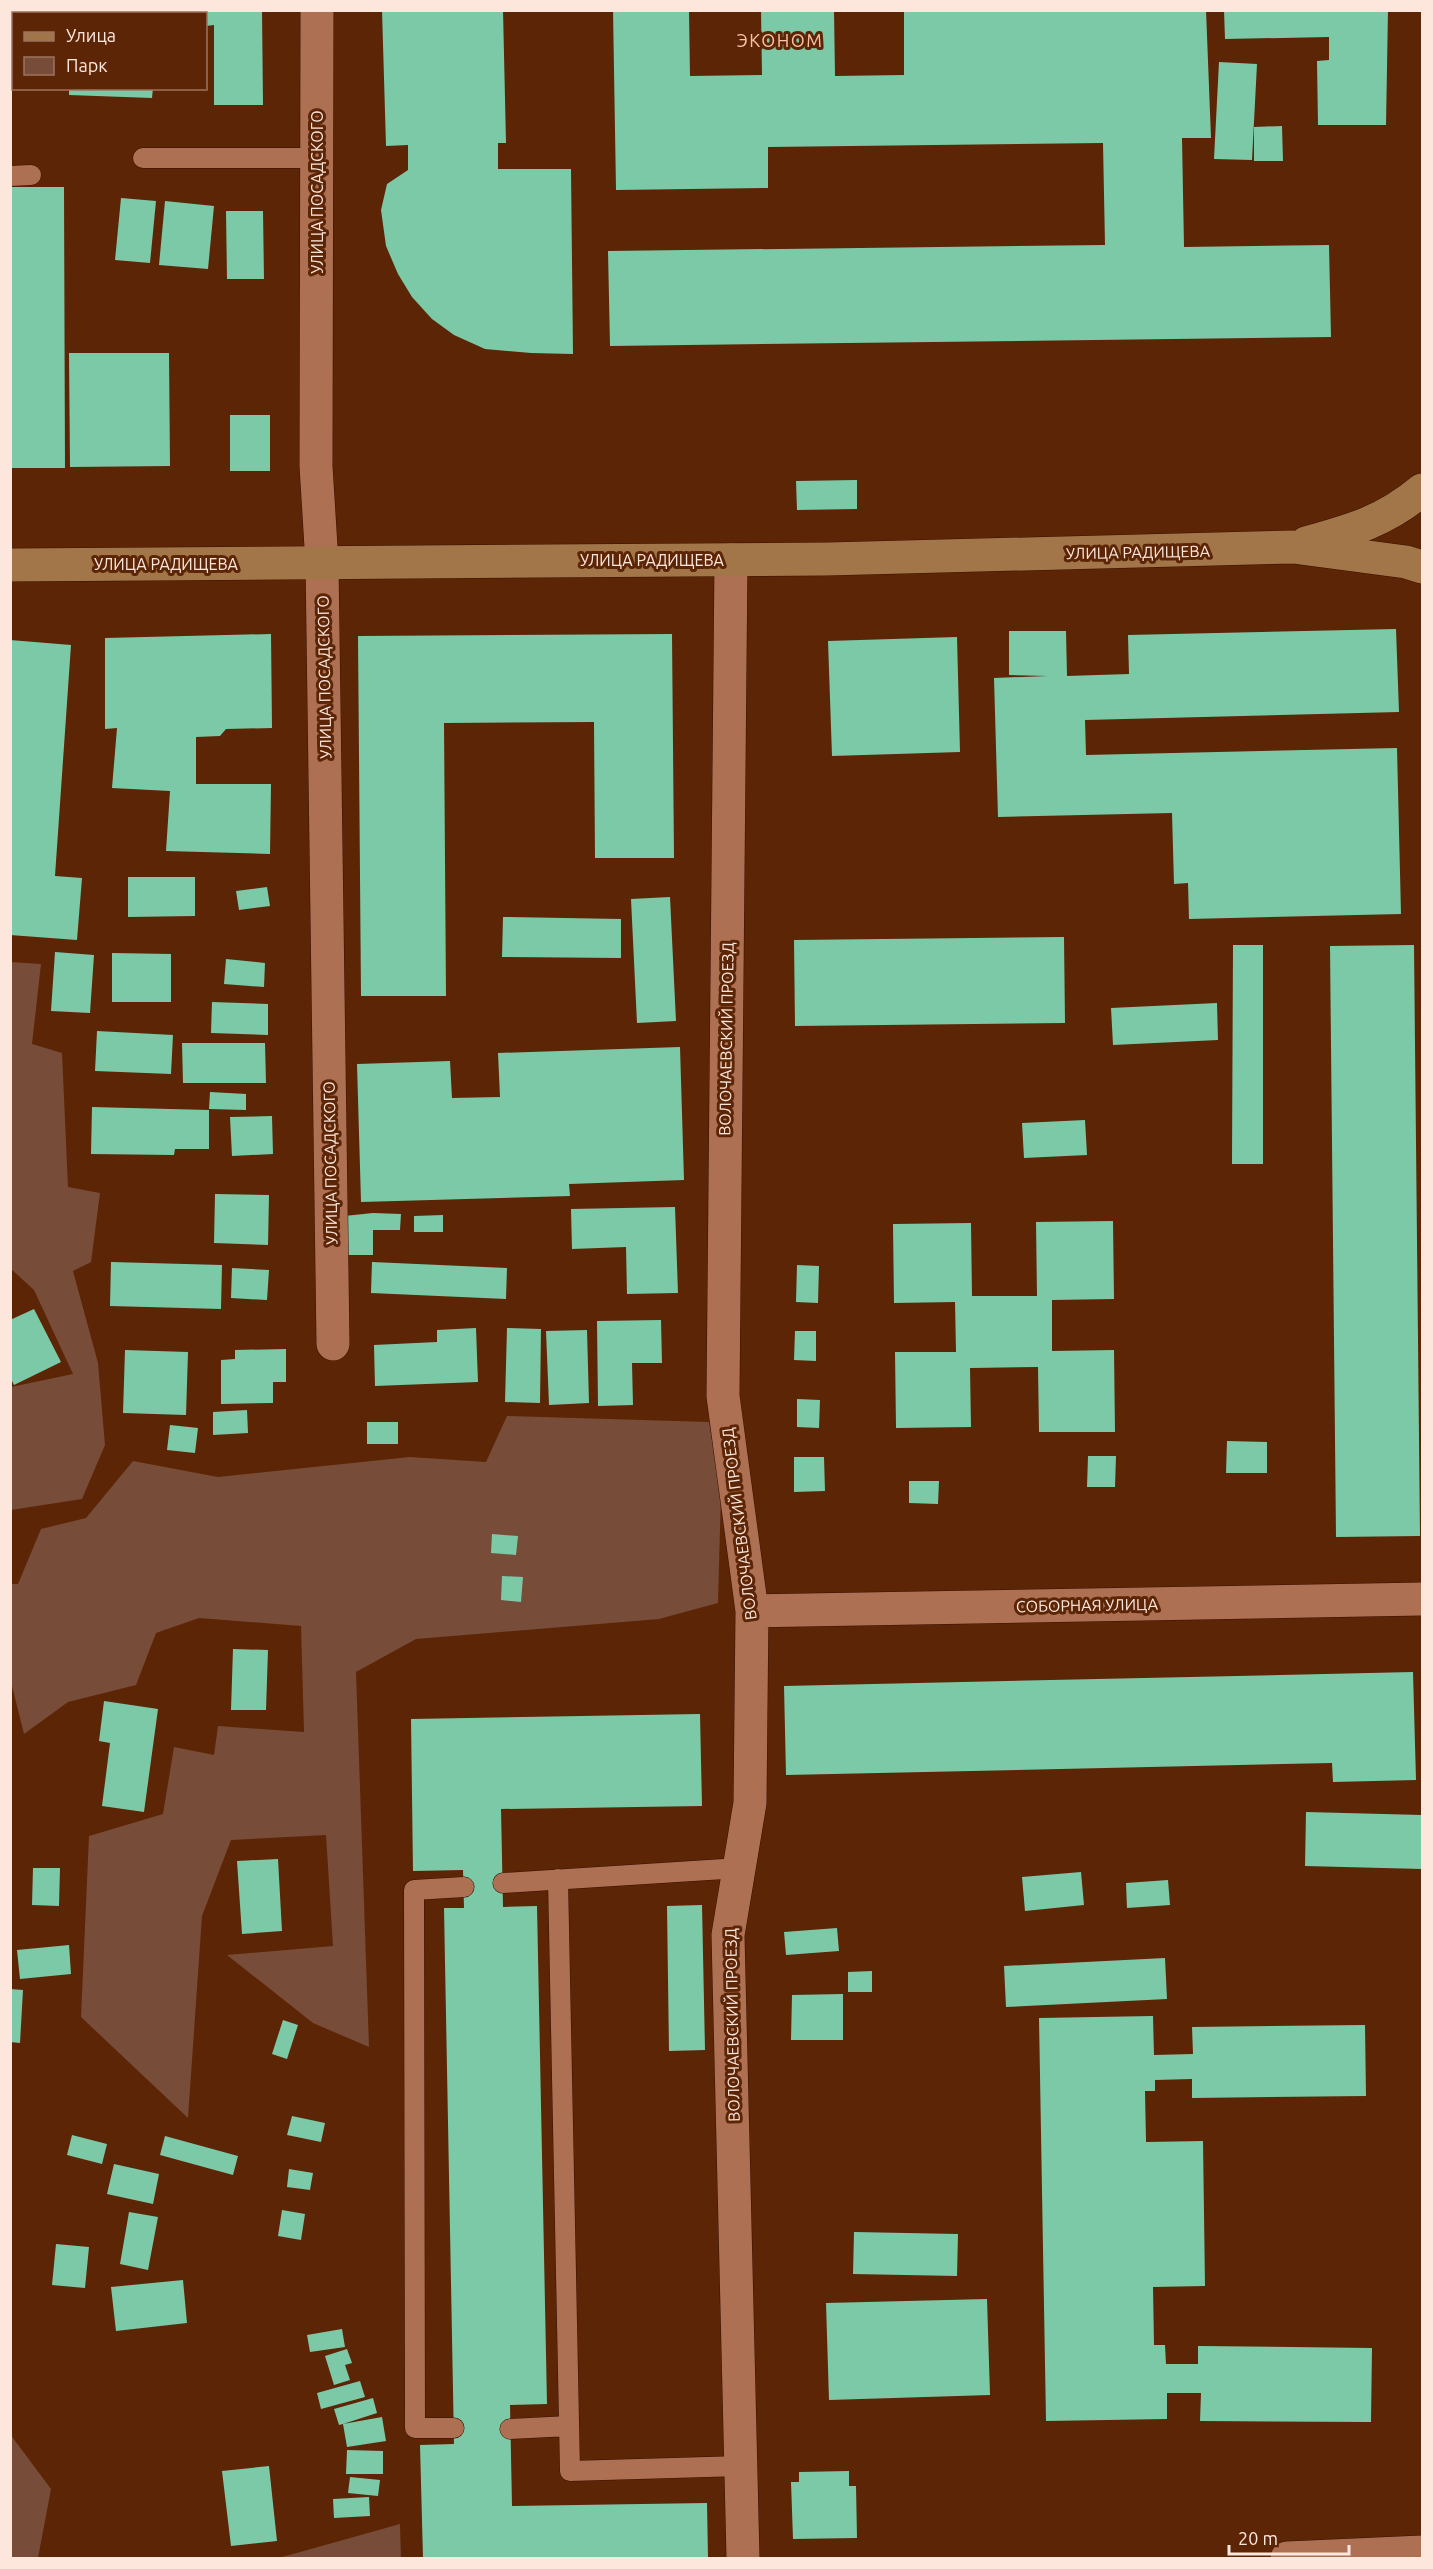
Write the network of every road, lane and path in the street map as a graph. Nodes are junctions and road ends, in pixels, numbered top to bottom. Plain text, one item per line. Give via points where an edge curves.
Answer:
1 (317, 10) edge
2 (143, 158) dead end
3 (317, 158) junction
4 (31, 175) dead end
5 (10, 176) edge
6 (1422, 490) edge
7 (1293, 547) junction
8 (731, 560) junction
9 (322, 562) junction
10 (10, 565) edge
11 (1422, 567) edge
12 (333, 1344) dead end
13 (1422, 1599) edge
14 (752, 1611) junction
15 (740, 1868) junction
16 (558, 1879) junction
17 (503, 1882) dead end
18 (464, 1887) dead end
19 (569, 2426) junction
20 (454, 2428) dead end
21 (510, 2428) dead end
22 (741, 2466) junction
23 (1422, 2552) edge
24 (743, 2559) edge
25 (1287, 2559) edge

1 - 3 street, УЛИЦА ПОСАДСКОГО
2 - 3 lane
3 - 9 street, УЛИЦА ПОСАДСКОГО via 316,466
4 - 5 lane
6 - 7 street, УЛИЦА РАДИЩЕВА via 1390,515
7 - 8 street, УЛИЦА РАДИЩЕВА
7 - 11 street, УЛИЦА РАДИЩЕВА
8 - 9 street, УЛИЦА РАДИЩЕВА
8 - 14 street, ВОЛОЧАЕВСКИЙ ПРОЕЗД via 723,1396
9 - 10 street, УЛИЦА РАДИЩЕВА
9 - 12 street, УЛИЦА ПОСАДСКОГО
13 - 14 street, СОБОРНАЯ УЛИЦА
14 - 15 street, ВОЛОЧАЕВСКИЙ ПРОЕЗД via 750,1803
15 - 16 lane
15 - 22 street, ВОЛОЧАЕВСКИЙ ПРОЕЗД via 728,1935
16 - 17 lane
16 - 19 lane
18 - 20 lane via 414,1890 415,2428
19 - 21 lane
19 - 22 lane via 570,2471
22 - 24 street, ВОЛОЧАЕВСКИЙ ПРОЕЗД
23 - 25 street

